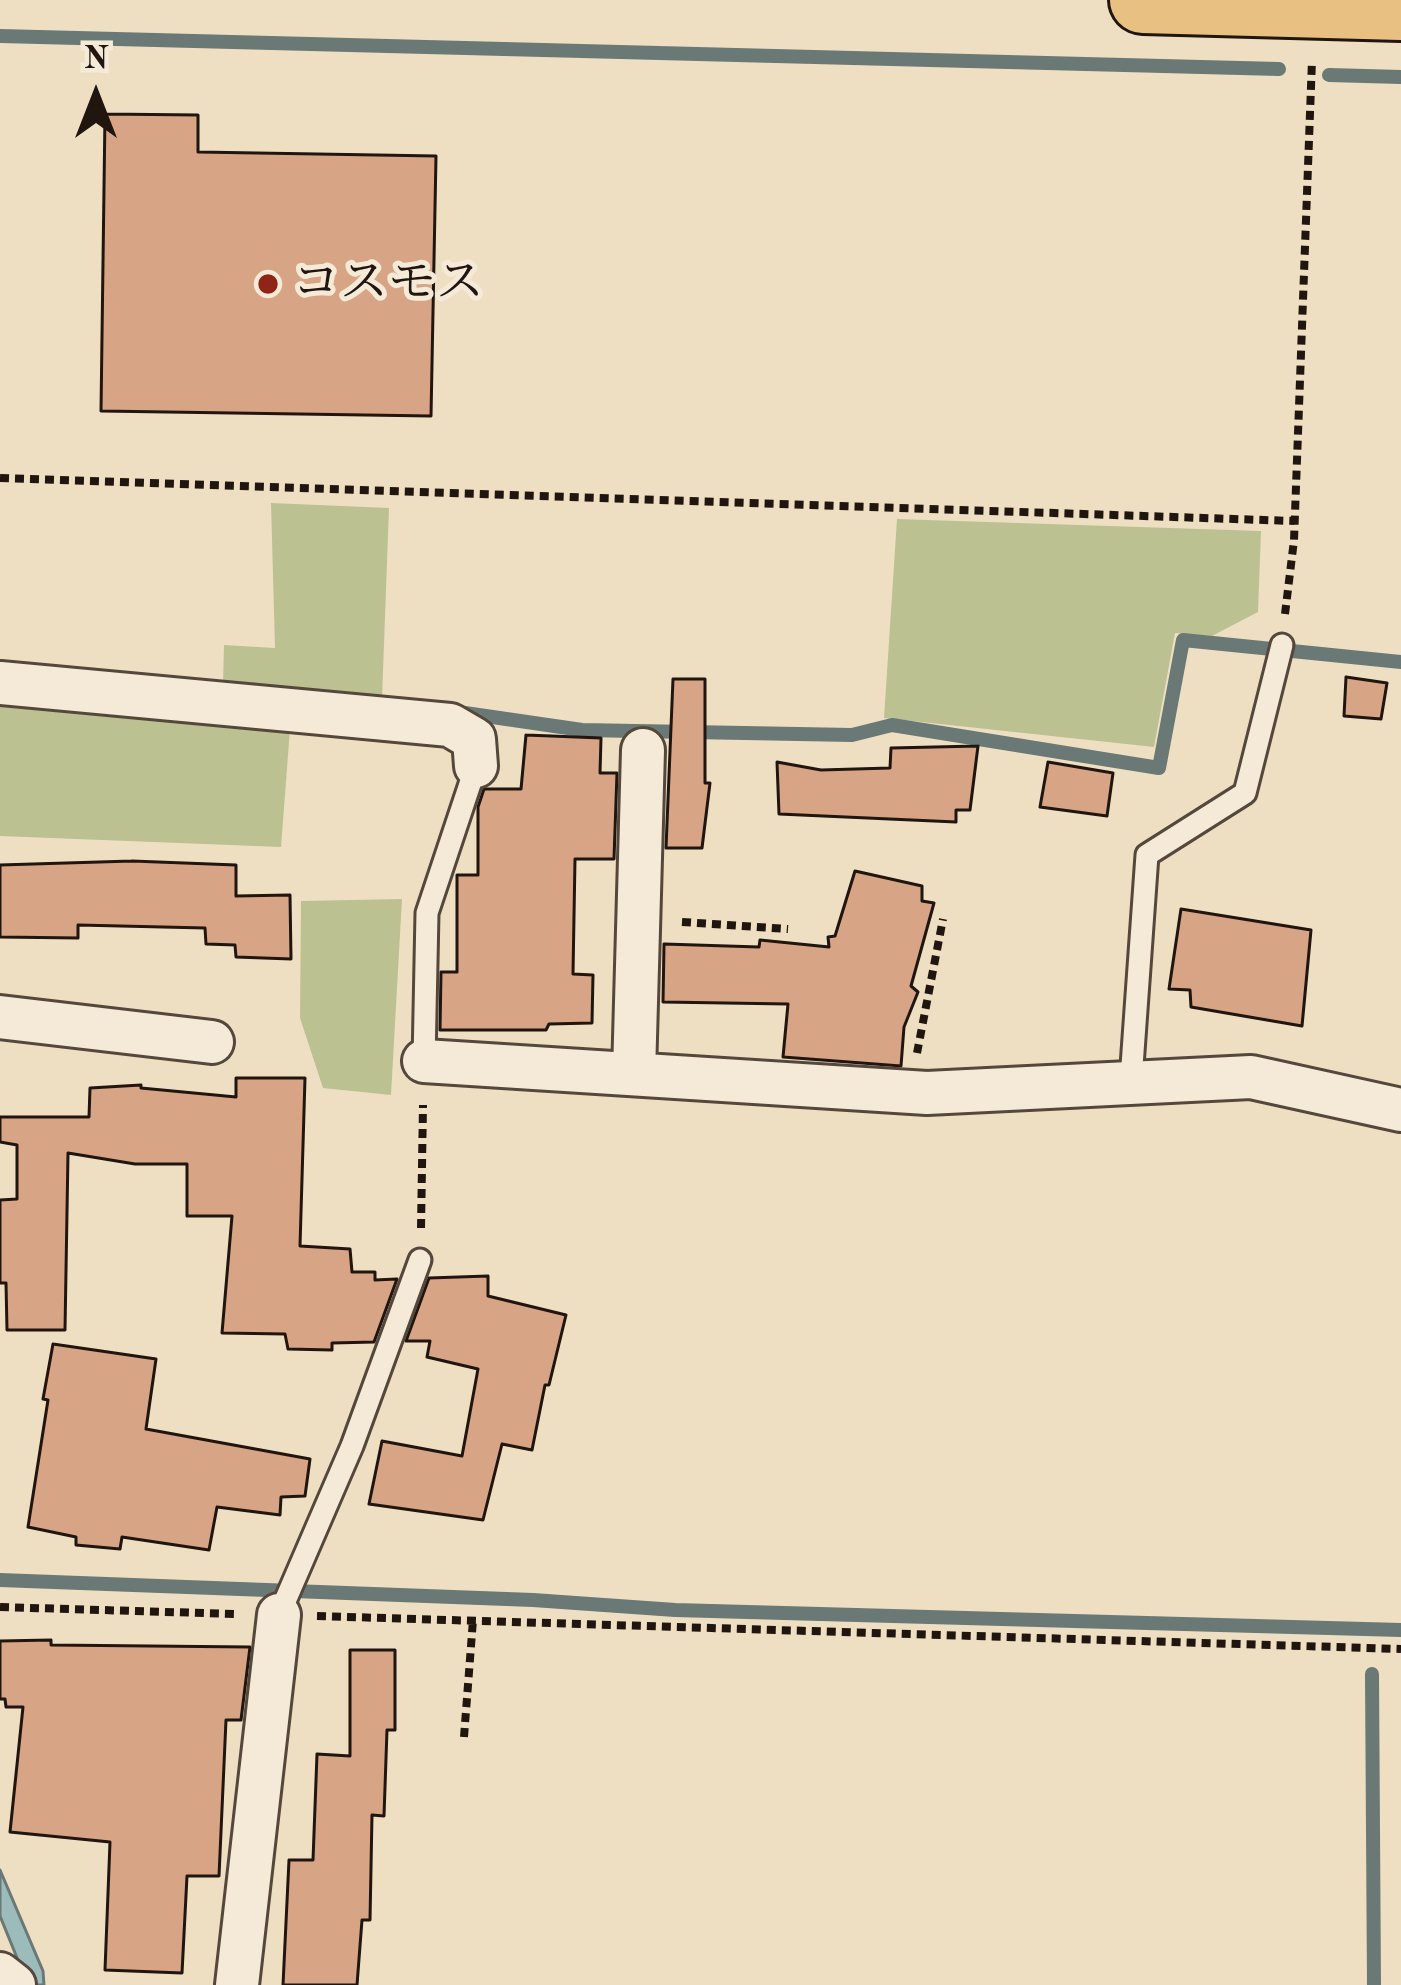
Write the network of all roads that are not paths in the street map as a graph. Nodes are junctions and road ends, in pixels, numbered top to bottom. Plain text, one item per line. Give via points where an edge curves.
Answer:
1 (1143, 0) edge
2 (1401, 8) edge
3 (1282, 645) road end
4 (0, 683) edge
5 (643, 750) dead end
6 (476, 766) joint
7 (0, 1017) edge
8 (212, 1042) dead end
9 (424, 1061) joint
10 (634, 1074) junction
11 (1131, 1080) junction
12 (1401, 1110) edge
13 (420, 1260) road end
14 (279, 1615) joint
15 (0, 1974) edge
16 (14, 1985) edge
17 (237, 1985) edge

1 - 2 highway
3 - 11 lane via 1245,793 1147,855
4 - 6 street via 451,725 474,739
5 - 10 street
6 - 9 lane via 428,913
7 - 8 street
9 - 10 street
10 - 11 street via 909,1092
11 - 12 street via 1251,1077
13 - 14 lane
14 - 17 street
15 - 16 street

